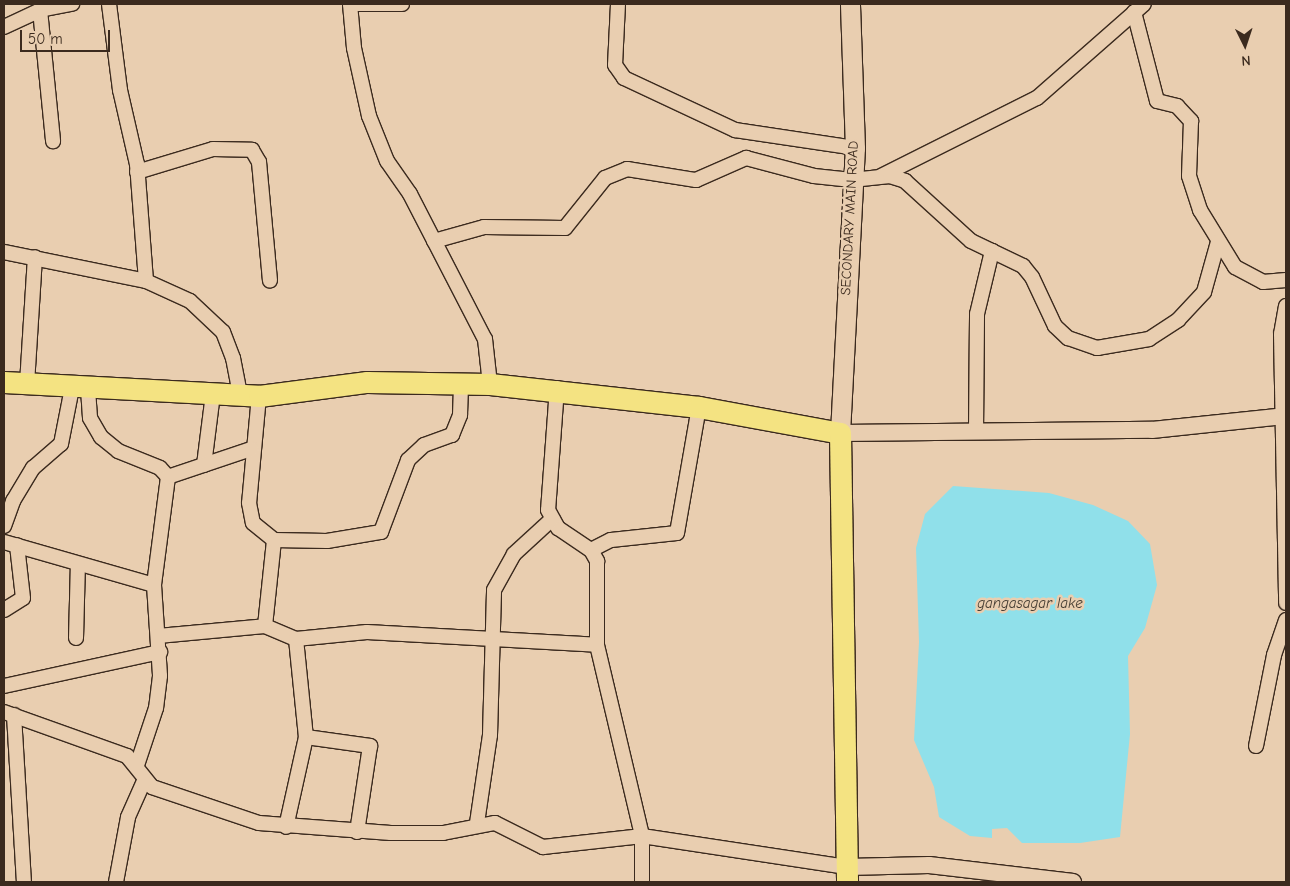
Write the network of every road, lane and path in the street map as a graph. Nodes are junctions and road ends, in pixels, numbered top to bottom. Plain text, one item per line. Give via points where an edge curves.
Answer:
1 (72, 4) edge
2 (109, 4) edge
3 (350, 4) edge
4 (402, 4) edge
5 (618, 4) edge
6 (850, 4) edge
7 (1139, 8) edge
8 (40, 10) junction
9 (4, 27) edge
10 (53, 141) dead end
11 (856, 148) junction
12 (138, 172) junction
13 (880, 176) junction
14 (852, 180) junction
15 (434, 241) junction
16 (1218, 242) junction
17 (992, 251) junction
18 (4, 252) edge
19 (35, 257) junction
20 (270, 280) dead end
21 (1286, 280) edge
22 (146, 281) junction
23 (1286, 306) edge
24 (4, 382) edge
25 (461, 383) junction
26 (27, 384) junction
27 (490, 384) junction
28 (557, 388) junction
29 (80, 389) junction
30 (213, 394) junction
31 (250, 395) junction
32 (699, 407) junction
33 (1284, 417) edge
34 (976, 432) junction
35 (840, 433) junction
36 (251, 449) junction
37 (204, 465) junction
38 (168, 477) junction
39 (552, 519) junction
40 (4, 526) edge
41 (274, 540) junction
42 (10, 544) edge
43 (591, 550) junction
44 (78, 564) junction
45 (154, 585) junction
46 (1286, 603) edge
47 (4, 610) edge
48 (1286, 620) edge
49 (265, 626) junction
50 (158, 636) junction
51 (76, 638) dead end
52 (491, 638) junction
53 (296, 640) junction
54 (597, 645) junction
55 (160, 652) junction
56 (4, 686) edge
57 (9, 714) edge
58 (306, 737) junction
59 (1256, 746) dead end
60 (138, 765) junction
61 (144, 781) junction
62 (477, 823) junction
63 (286, 827) junction
64 (357, 832) junction
65 (642, 836) junction
66 (847, 875) edge
67 (24, 882) edge
68 (116, 882) edge
69 (642, 882) edge
70 (1072, 882) edge

1 - 8 street
2 - 12 street
3 - 4 street
3 - 15 street via 354,48 369,116 387,161
5 - 11 street via 615,65 624,78 735,130
6 - 11 main road, SECONDARY MAIN ROAD
7 - 13 street via 1037,98
7 - 16 street via 1157,101 1177,106 1192,121 1192,193
8 - 9 street
8 - 10 street
11 - 14 main road, SECONDARY MAIN ROAD
12 - 20 street via 213,149 252,150 259,162
12 - 22 street
13 - 14 street
13 - 17 street via 905,181 948,223
14 - 15 street via 814,176 746,158 696,180 627,169 605,178 565,228 484,228
14 - 35 main road, SECONDARY MAIN ROAD
15 - 27 street via 485,339
16 - 17 street via 1204,292 1178,320 1149,340 1097,348 1068,338 1055,326 1032,277
16 - 21 street via 1246,274 1263,282
17 - 34 street via 977,314
18 - 19 street
19 - 22 street
19 - 26 street
22 - 31 street via 190,301 223,332
23 - 33 street via 1281,334
24 - 26 main road
25 - 27 main road
25 - 31 main road via 367,382
25 - 41 street via 460,416 452,435 424,445 408,460 381,532 326,541
26 - 29 main road
27 - 28 main road
28 - 32 main road
28 - 39 street via 548,478
29 - 30 main road
29 - 38 street via 101,437 118,451 160,468
29 - 40 street via 61,444 33,468 12,501
30 - 31 main road
30 - 37 street
31 - 36 street
32 - 35 main road
32 - 43 street via 677,533 611,540
33 - 34 street via 1152,430
33 - 46 street
34 - 35 street
35 - 66 main road
36 - 37 street
36 - 41 street via 250,515
37 - 38 street
38 - 45 street
39 - 43 street via 568,537
39 - 52 street via 514,554 498,576
41 - 49 street
42 - 44 street
42 - 47 street via 22,598
43 - 54 street via 598,569
44 - 45 street
44 - 51 street
45 - 50 street
48 - 59 street via 1274,655
49 - 50 street
49 - 53 street
50 - 55 street
52 - 53 street via 367,632
52 - 54 street
52 - 62 street via 490,735
53 - 58 street
54 - 65 street
55 - 56 street
55 - 60 street via 156,708
57 - 60 street via 127,756
57 - 67 street
58 - 63 street
58 - 64 street via 370,746
60 - 61 street
61 - 63 street via 216,811
61 - 68 street via 128,817
62 - 64 street via 443,833
62 - 65 street via 503,824 548,848
63 - 64 street
65 - 66 street
65 - 69 street
66 - 70 street via 929,865

